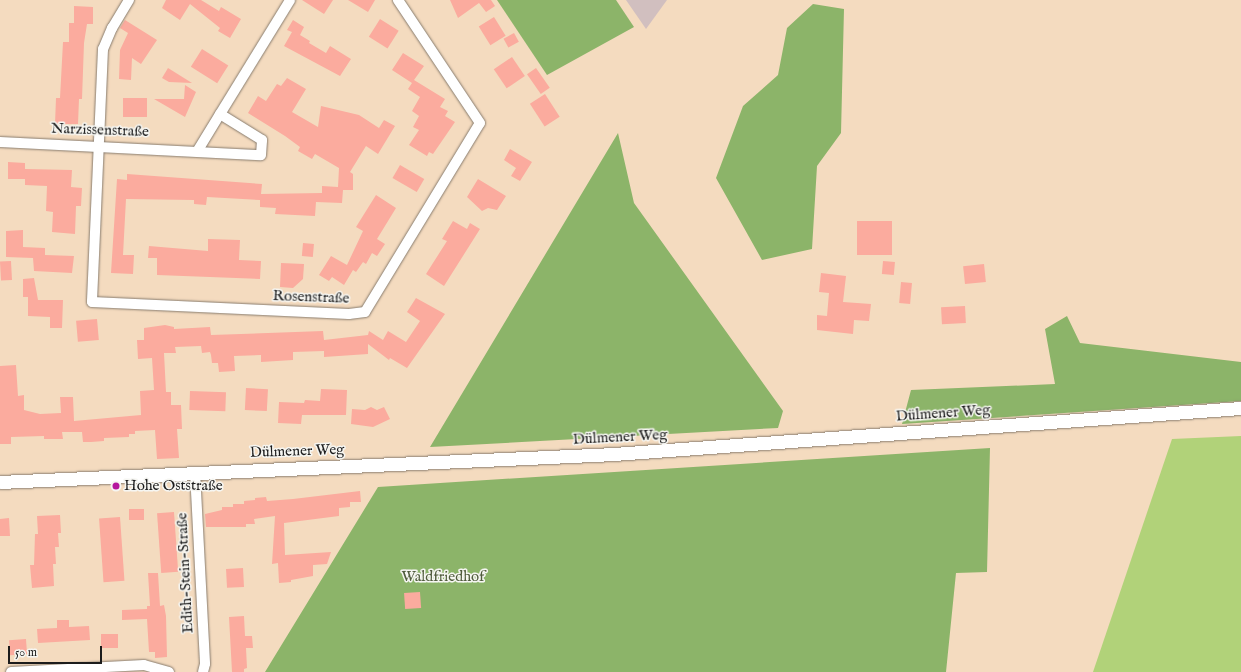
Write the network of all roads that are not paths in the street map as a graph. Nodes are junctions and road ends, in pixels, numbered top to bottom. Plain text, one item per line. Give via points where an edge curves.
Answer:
1 (129, 0) edge
2 (290, 0) edge
3 (398, 0) edge
4 (220, 114) junction
5 (0, 142) edge
6 (99, 145) junction
7 (198, 150) junction
8 (1241, 408) edge
9 (195, 472) junction
10 (0, 482) edge
11 (11, 672) edge
12 (169, 672) edge
13 (203, 672) edge

1 - 6 street via 103,49
2 - 4 street
3 - 6 street, Rosenstraße via 480,123 365,312 349,314 92,302
4 - 7 street
4 - 7 street, Narzissenstraße via 262,140 261,155
5 - 6 street, Narzissenstraße
6 - 7 street, Narzissenstraße
8 - 9 street, Dülmener Weg via 614,454
9 - 10 street, Dülmener Weg
9 - 13 street, Edith-Stein-Straße via 205,664
11 - 12 street via 144,665

